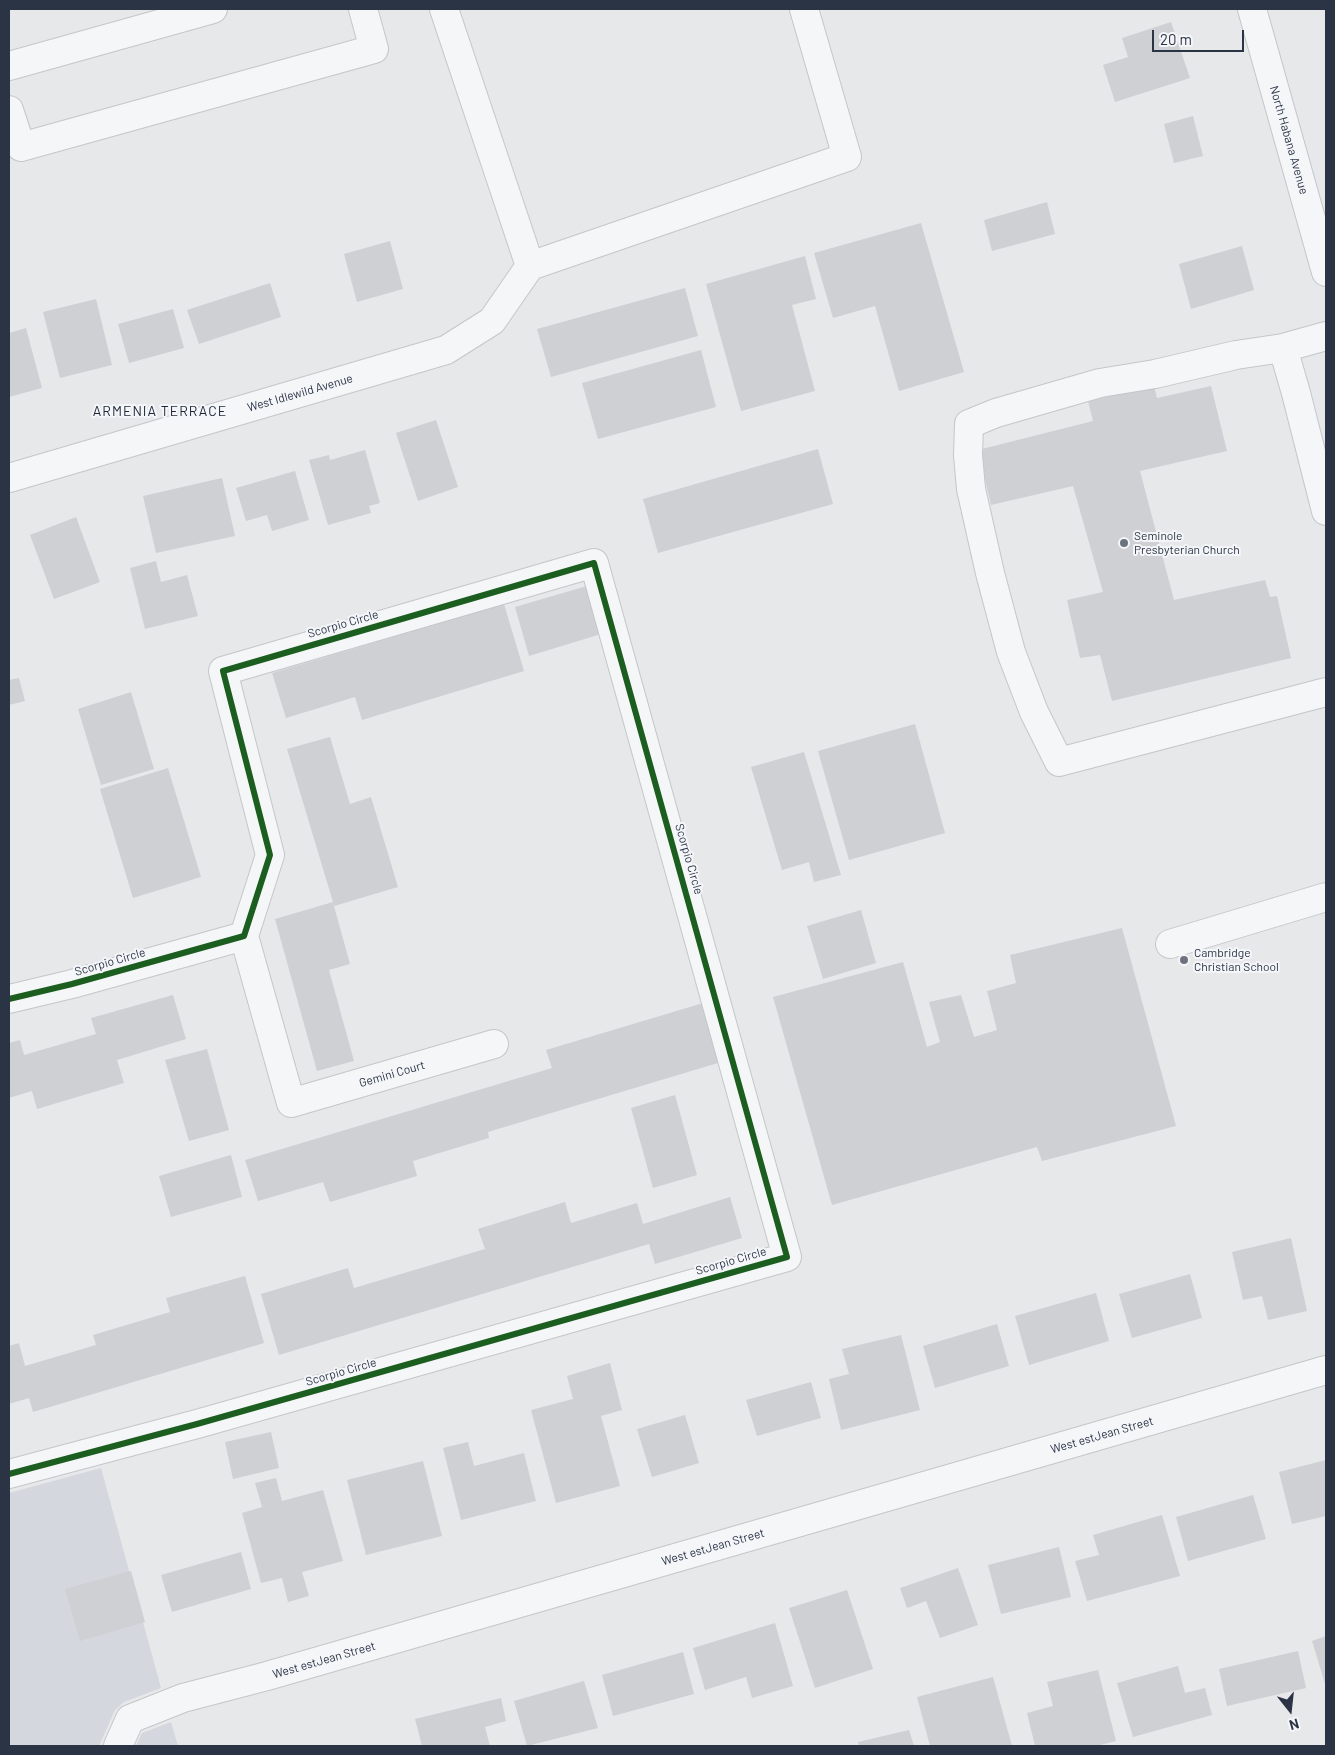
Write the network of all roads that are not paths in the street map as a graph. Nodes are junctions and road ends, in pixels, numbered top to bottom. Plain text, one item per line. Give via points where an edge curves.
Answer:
1 (213, 9) edge
2 (363, 9) edge
3 (444, 9) edge
4 (804, 9) edge
5 (1252, 9) edge
6 (9, 66) edge
7 (9, 110) edge
8 (530, 266) junction
9 (1326, 272) edge
10 (1326, 336) edge
11 (1283, 348) junction
12 (9, 478) edge
13 (1326, 510) edge
14 (1326, 692) edge
15 (1326, 897) edge
16 (244, 936) junction
17 (1170, 944) dead end
18 (9, 1000) edge
19 (494, 1044) dead end
20 (1326, 1370) edge
21 (9, 1474) edge
22 (118, 1746) edge

1 - 6 street
2 - 7 street via 374,49 21,147
3 - 8 street
4 - 8 street via 847,158
5 - 9 street, North Habana Avenue
8 - 12 street, West Idlewild Avenue via 492,321 446,350
10 - 11 street
11 - 13 street
11 - 14 street via 1100,383 969,424 971,489 1011,652 1034,712 1059,762
15 - 17 street
16 - 18 street, Scorpio Circle
16 - 19 street, Gemini Court via 291,1103
16 - 21 street, Scorpio Circle via 270,856 223,671 594,563 787,1257
20 - 22 street, West estJean Street via 183,1698 130,1718

